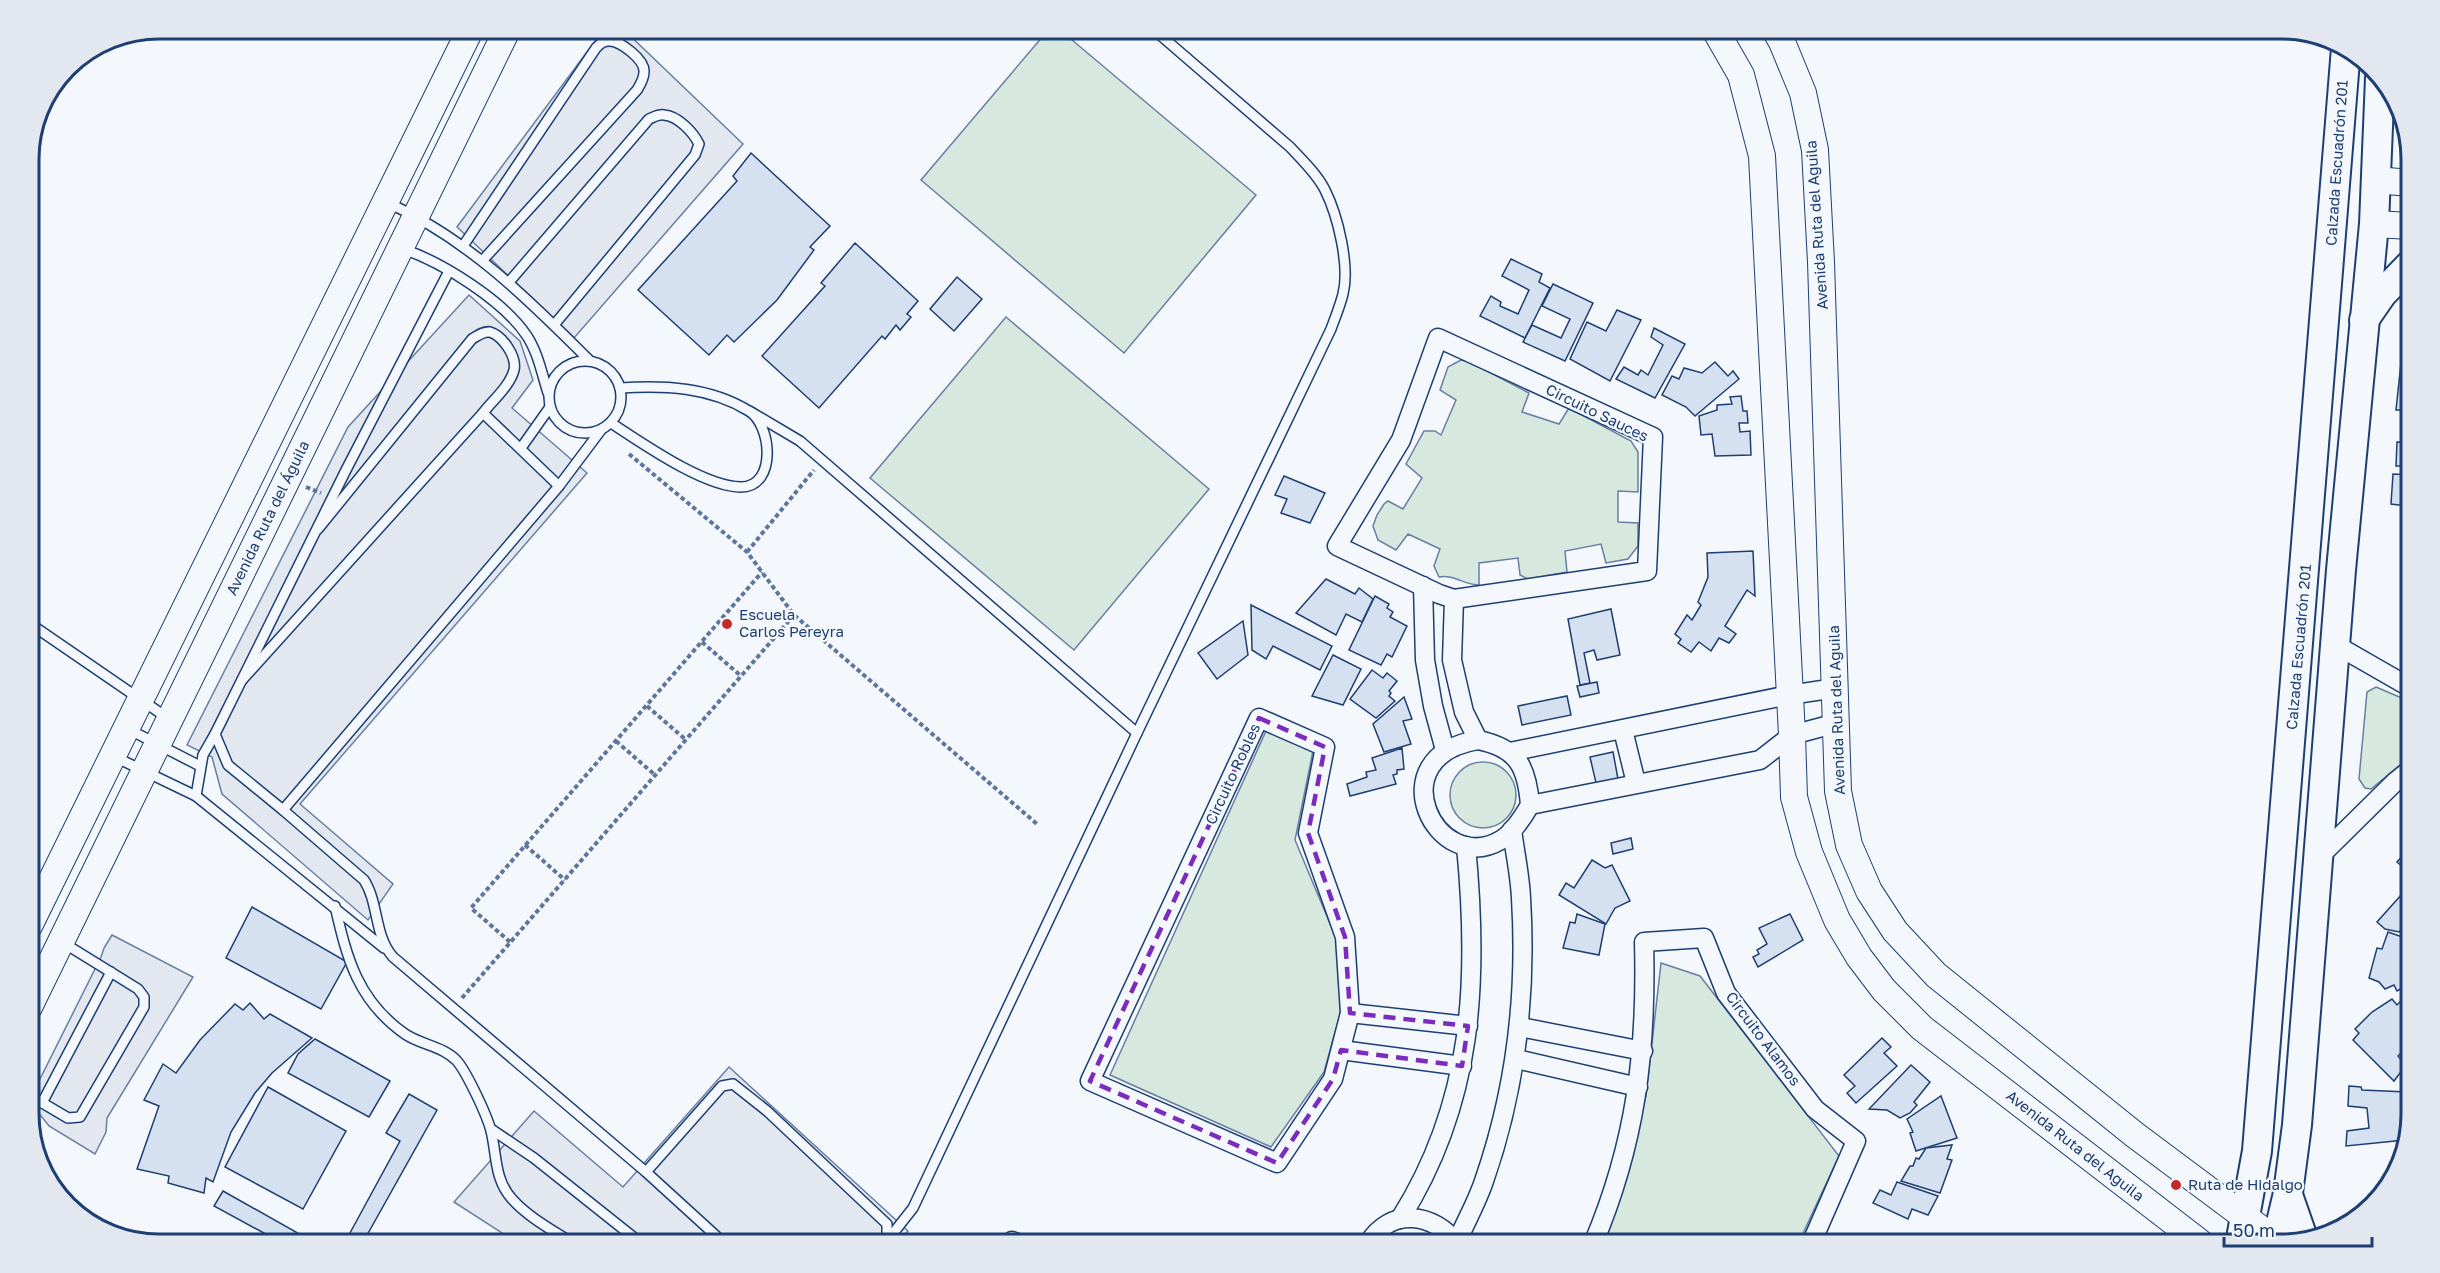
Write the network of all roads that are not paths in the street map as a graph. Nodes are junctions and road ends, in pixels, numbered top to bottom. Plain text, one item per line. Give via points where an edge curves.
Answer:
1 (466, 39) edge
2 (503, 39) edge
3 (1165, 39) edge
4 (1720, 39) edge
5 (1780, 39) edge
6 (2345, 57) edge
7 (2379, 90) edge
8 (2375, 180) junction
9 (2401, 182) edge
10 (386, 202) junction
11 (417, 215) junction
12 (2374, 224) junction
13 (2401, 225) edge
14 (463, 246) junction
15 (401, 248) junction
16 (483, 260) junction
17 (449, 271) junction
18 (2401, 274) edge
19 (509, 282) junction
20 (2363, 321) junction
21 (554, 325) junction
22 (590, 361) junction
23 (298, 381) junction
24 (620, 388) junction
25 (328, 395) junction
26 (549, 395) junction
27 (550, 407) junction
28 (751, 412) junction
29 (483, 413) junction
30 (611, 423) junction
31 (601, 430) junction
32 (521, 448) junction
33 (2314, 461) junction
34 (559, 486) junction
35 (318, 528) junction
36 (2340, 584) junction
37 (1423, 586) junction
38 (1454, 599) junction
39 (39, 630) edge
40 (2336, 645) junction
41 (1425, 660) junction
42 (1452, 660) junction
43 (242, 680) junction
44 (2401, 682) edge
45 (1836, 688) junction
46 (1789, 695) junction
47 (140, 700) junction
48 (169, 719) junction
49 (1837, 723) junction
50 (126, 728) junction
51 (1623, 730) junction
52 (1137, 732) junction
53 (215, 734) junction
54 (1792, 735) junction
55 (1478, 740) junction
56 (157, 743) junction
57 (1445, 750) junction
58 (1510, 752) junction
59 (112, 756) junction
60 (200, 766) junction
61 (143, 771) junction
62 (2401, 777) edge
63 (1636, 783) junction
64 (196, 796) junction
65 (1530, 806) junction
66 (283, 810) junction
67 (1512, 830) junction
68 (1849, 845) junction
69 (1466, 846) junction
70 (1809, 852) junction
71 (2318, 858) junction
72 (43, 897) junction
73 (39, 905) edge
74 (335, 906) junction
75 (75, 912) junction
76 (61, 942) junction
77 (386, 949) junction
78 (111, 972) junction
79 (39, 987) edge
80 (1350, 1013) junction
81 (1468, 1026) junction
82 (1520, 1027) junction
83 (1341, 1050) junction
84 (1643, 1051) junction
85 (1515, 1059) junction
86 (1462, 1066) junction
87 (1638, 1087) junction
88 (39, 1101) edge
89 (42, 1103) junction
90 (491, 1130) junction
91 (646, 1172) junction
92 (2245, 1215) junction
93 (1401, 1219) junction
94 (558, 1234) edge
95 (628, 1234) edge
96 (713, 1234) edge
97 (889, 1234) edge
98 (893, 1234) edge
99 (1376, 1234) edge
100 (1448, 1234) edge
101 (1460, 1234) edge
102 (1598, 1234) edge
103 (1816, 1234) edge
104 (2188, 1234) edge
105 (2242, 1234) edge
106 (2272, 1234) edge
107 (2285, 1234) edge

1 - 10 street
2 - 11 street, Avenida Ruta del Águila
3 - 52 lane via 1307,166 1325,189 1338,225 1345,267 1343,293 1330,329
4 - 46 street, Avenida Ruta del Aguila via 1741,75 1762,156
5 - 45 street, Avenida Ruta del Aguila via 1803,93 1815,150
6 - 33 main road, Calzada Escuadrón 201
7 - 8 main road
8 - 9 street
8 - 12 main road
10 - 11 lane
10 - 23 street
11 - 14 lane
11 - 15 street, Avenida Ruta del Águila
12 - 13 street
12 - 20 main road
14 - 16 lane
14 - 16 lane via 596,48 609,41 622,46 643,66 637,90
15 - 17 lane
15 - 25 street, Avenida Ruta del Águila
16 - 19 lane
17 - 26 lane via 496,304 526,334
17 - 35 lane
18 - 20 main road
19 - 21 lane
19 - 21 lane via 649,119 662,114 684,125 699,144 695,155
20 - 36 main road
21 - 22 lane
22 - 24 lane via 609,370
22 - 26 lane via 567,366 558,373
23 - 25 street
23 - 47 street
24 - 28 lane via 686,389
24 - 30 lane via 618,412
25 - 48 street, Avenida Ruta del Águila
26 - 27 lane
27 - 31 lane via 555,419 576,433
27 - 32 lane
28 - 30 lane via 761,428 768,454 761,476 748,487 713,481 664,458
28 - 52 lane via 800,441
29 - 32 lane
29 - 35 lane via 514,370 509,349 490,332 472,339
29 - 43 lane
30 - 31 lane
31 - 34 lane
32 - 34 lane
33 - 36 main road via 2328,473 2332,487 2327,570 2330,579
33 - 92 main road, Calzada Escuadrón 201 via 2257,1151
34 - 66 lane
35 - 43 lane
36 - 40 main road
37 - 38 street, Circuito Sauces
37 - 38 street, Circuito Sauces via 1337,546 1401,440 1438,338 1653,437 1647,571
37 - 41 street
38 - 42 street
39 - 47 lane
40 - 44 street
40 - 71 main road
41 - 42 street
41 - 57 street
42 - 55 street via 1464,712
43 - 53 lane
45 - 46 street
45 - 49 street, Avenida Ruta del Aguila
46 - 51 street
46 - 54 street, Avenida Ruta del Aguila
47 - 48 lane
47 - 50 street
48 - 56 street, Avenida Ruta del Águila
49 - 54 street
49 - 68 street, Avenida Ruta del Aguila via 1838,791
50 - 56 lane
50 - 59 street
51 - 58 street
51 - 63 street
52 - 98 lane via 913,1208
53 - 60 lane via 206,746
53 - 66 lane via 228,765
54 - 63 street via 1760,760
54 - 70 street, Avenida Ruta del Aguila via 1794,796
55 - 57 street
55 - 58 street via 1495,743
56 - 60 lane
56 - 61 street, Avenida Ruta del Águila
57 - 69 street via 1425,779 1423,797 1436,829
58 - 65 street via 1528,781
59 - 61 lane
59 - 72 street
60 - 64 lane
61 - 64 lane
61 - 75 street, Avenida Ruta del Águila
62 - 71 street
63 - 65 street
64 - 74 lane
65 - 67 street
66 - 77 lane via 364,880 371,890
67 - 69 street via 1501,840 1484,846
67 - 82 street via 1523,928
68 - 70 street
68 - 92 street, Avenida Ruta del Aguila via 1869,891 1895,931 1936,975 2135,1135
69 - 81 street via 1473,921
70 - 104 street, Avenida Ruta del Aguila via 1837,920 1884,990 1922,1028
71 - 107 main road
72 - 73 street
72 - 75 street
74 - 77 lane
74 - 90 lane via 351,967 372,1005 406,1035 436,1047 457,1062
75 - 76 street, Avenida Ruta del Águila
76 - 78 lane
76 - 79 street, Avenida Ruta del Águila
77 - 91 lane
78 - 89 lane
78 - 89 lane via 138,989 144,1006 84,1113 68,1118
80 - 81 street
80 - 83 street, Circuito Robles
80 - 83 street, Circuito Robles via 1345,937 1308,833 1325,747 1259,718 1090,1081 1276,1162 1333,1079
81 - 86 street
82 - 84 street
82 - 85 street
83 - 86 street
84 - 87 street, Circuito Alamos
84 - 103 street, Circuito Alamos via 1644,942 1704,938 1726,993 1815,1109 1856,1141
85 - 87 street
85 - 101 street via 1502,1122 1483,1183
86 - 93 street via 1451,1113 1429,1169
87 - 102 street, Circuito Alamos via 1625,1151
88 - 89 lane
90 - 94 lane via 495,1166 511,1198
90 - 95 lane via 534,1158
91 - 96 lane
91 - 97 lane via 722,1086 733,1084 887,1224
92 - 105 main road, Calzada Escuadrón 201
92 - 106 street, Avenida Ruta del Aguila
93 - 99 street
93 - 100 street via 1433,1222

